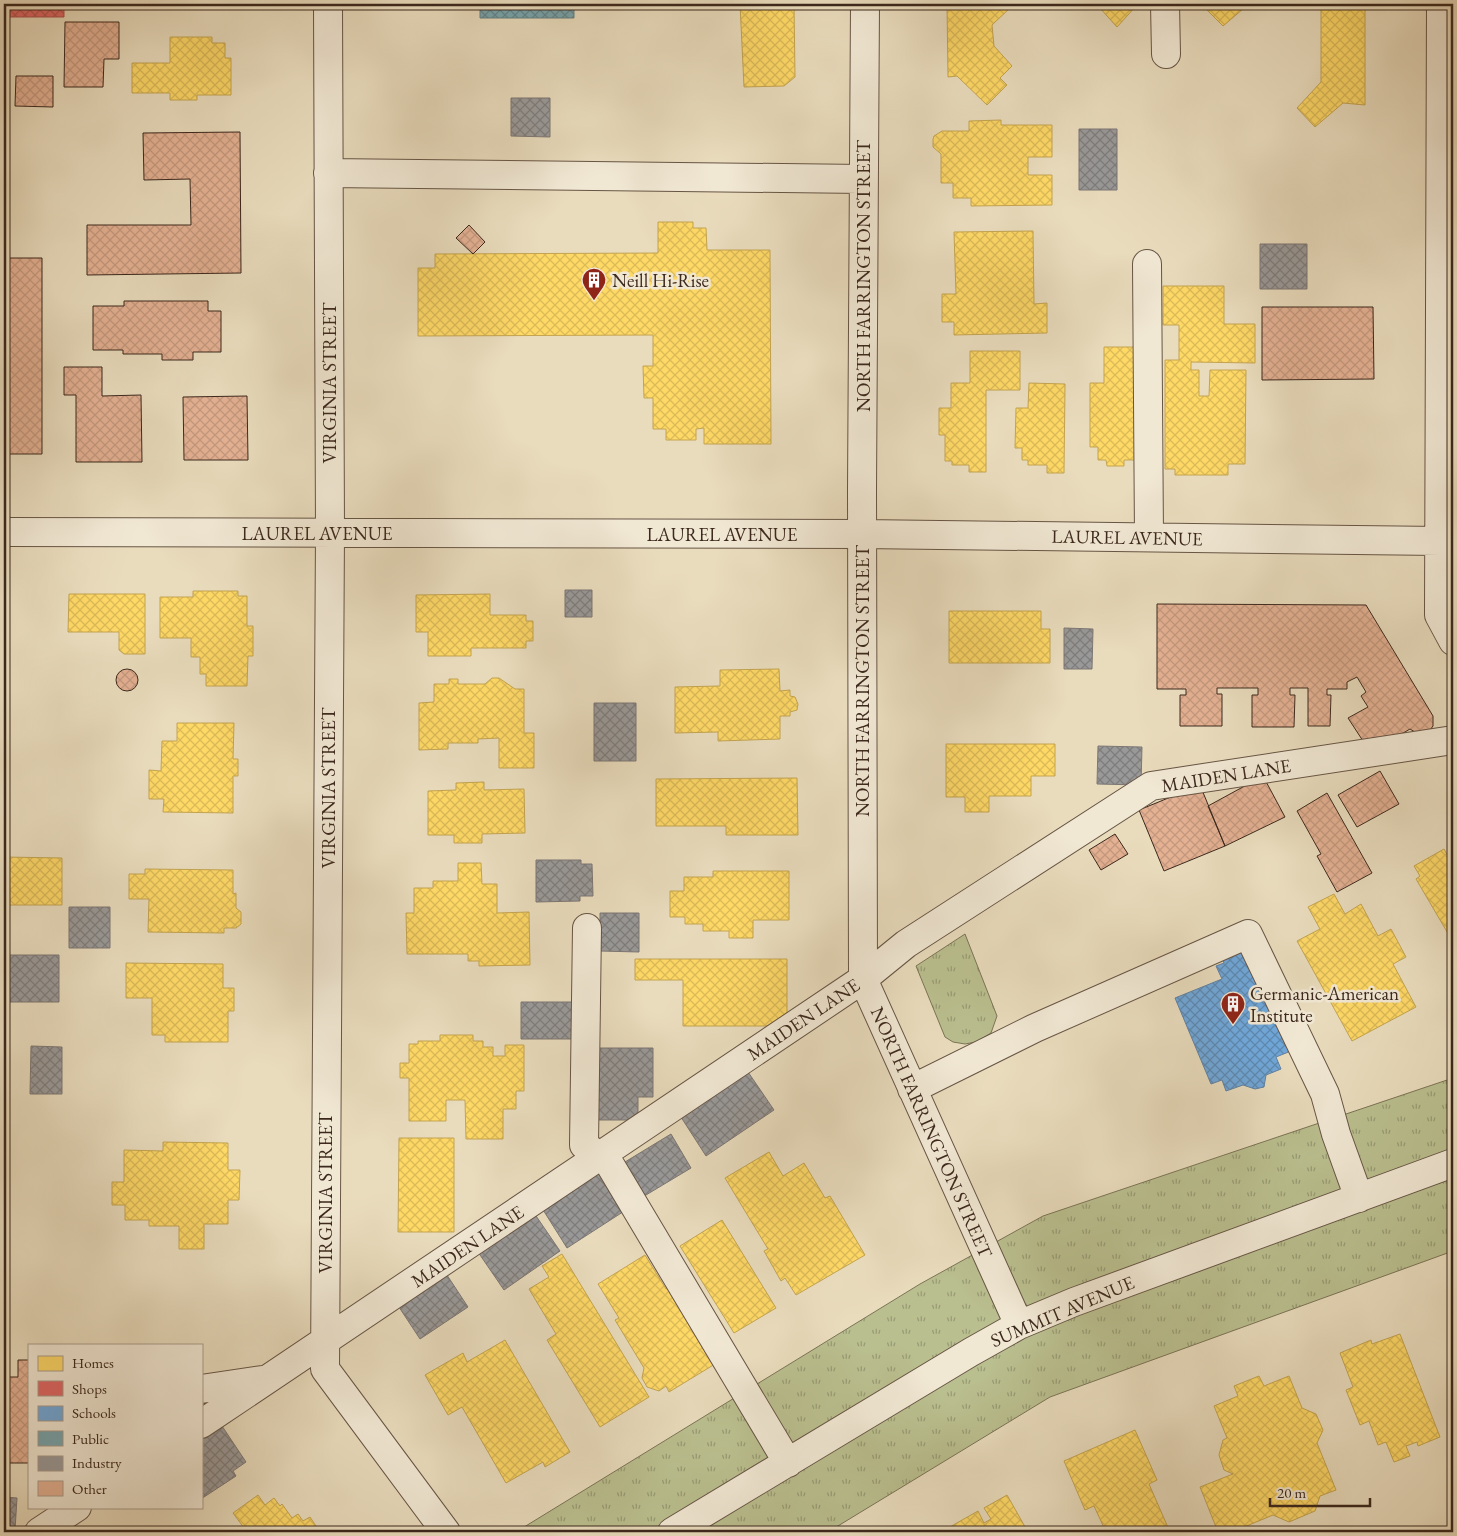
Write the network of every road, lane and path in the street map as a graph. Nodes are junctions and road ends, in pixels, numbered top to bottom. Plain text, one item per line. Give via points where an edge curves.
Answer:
1 (328, 4) edge
2 (865, 4) edge
3 (1165, 4) edge
4 (1441, 4) edge
5 (1166, 54) dead end
6 (328, 173) junction
7 (863, 179) junction
8 (1147, 264) dead end
9 (1447, 405) edge
10 (4, 532) edge
11 (330, 533) junction
12 (862, 534) junction
13 (1149, 537) junction
14 (1440, 541) junction
15 (1453, 641) edge
16 (1453, 740) edge
17 (586, 928) dead end
18 (863, 979) junction
19 (912, 1089) junction
20 (600, 1157) junction
21 (1453, 1163) edge
22 (1359, 1198) junction
23 (1019, 1325) junction
24 (324, 1342) junction
25 (269, 1379) junction
26 (202, 1389) edge
27 (202, 1423) edge
28 (788, 1463) junction
29 (75, 1508) edge
30 (39, 1532) edge
31 (446, 1532) edge
32 (672, 1532) edge

1 - 6 street, VIRGINIA STREET
2 - 7 street, NORTH FARRINGTON STREET
3 - 5 street
4 - 9 street
6 - 7 street
6 - 11 street, VIRGINIA STREET
7 - 12 street, NORTH FARRINGTON STREET
8 - 13 street
9 - 14 street
10 - 11 street, LAUREL AVENUE
11 - 12 street, LAUREL AVENUE
11 - 24 street, VIRGINIA STREET
12 - 13 street, LAUREL AVENUE
12 - 18 street, NORTH FARRINGTON STREET
13 - 14 street, LAUREL AVENUE
14 - 15 street via 1439,615
16 - 18 street, MAIDEN LANE via 1151,786 906,944
17 - 20 street via 584,1146
18 - 19 street, NORTH FARRINGTON STREET
18 - 20 street, MAIDEN LANE
19 - 22 street via 1035,1028 1248,934 1324,1094
19 - 23 street, NORTH FARRINGTON STREET
20 - 24 street, MAIDEN LANE
20 - 28 street via 610,1163
21 - 22 street, SUMMIT AVENUE
22 - 23 street, SUMMIT AVENUE via 1092,1295
23 - 28 street, SUMMIT AVENUE
24 - 25 street, MAIDEN LANE
24 - 31 street, VIRGINIA STREET via 325,1369
25 - 26 street
25 - 27 street, MAIDEN LANE
28 - 32 street, SUMMIT AVENUE
29 - 30 street

